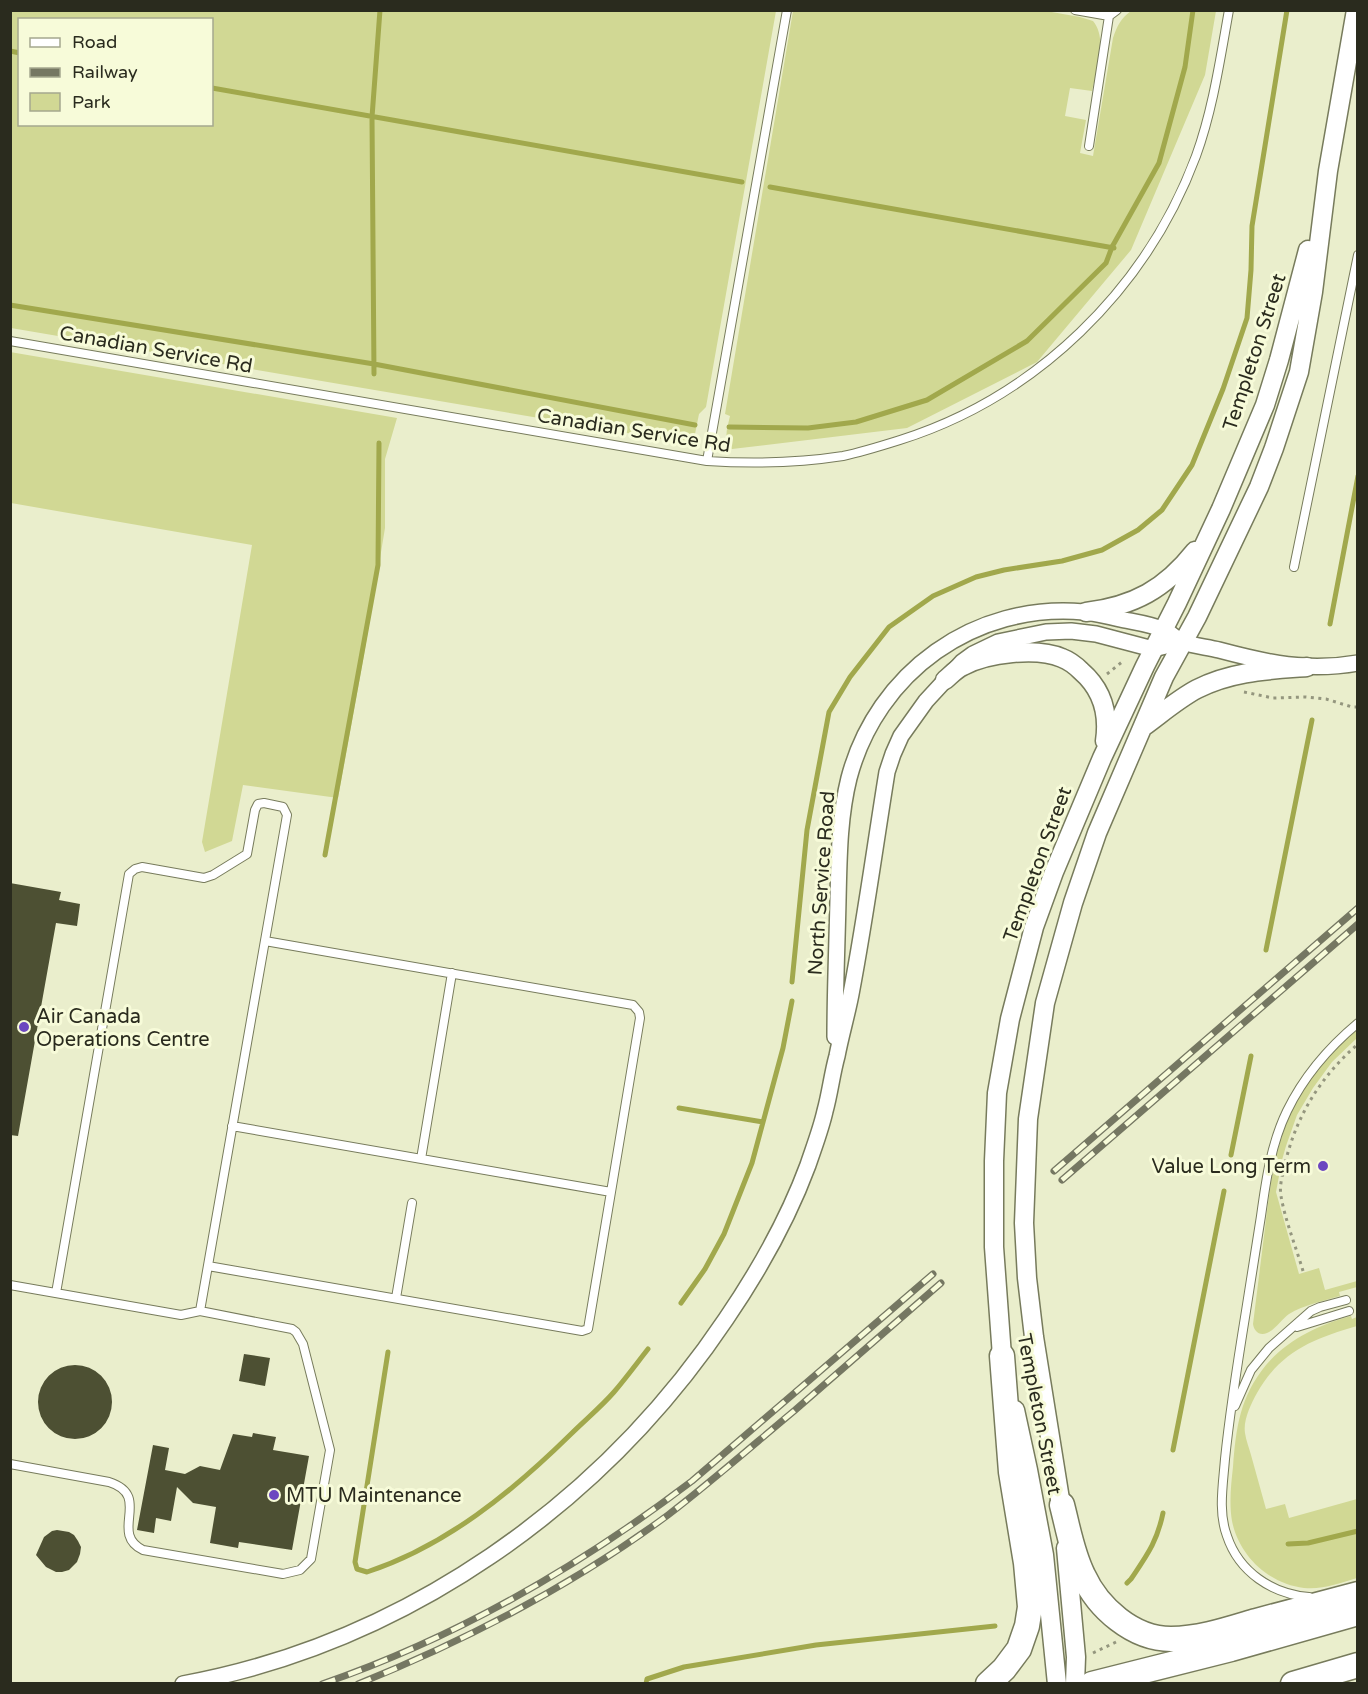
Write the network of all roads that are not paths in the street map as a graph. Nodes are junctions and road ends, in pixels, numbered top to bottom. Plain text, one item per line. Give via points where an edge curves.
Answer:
1 (787, 10) edge
2 (1075, 10) edge
3 (1118, 10) edge
4 (1229, 10) edge
5 (1356, 10) edge
6 (1109, 16) junction
7 (1089, 146) dead end
8 (1328, 171) junction
9 (1358, 255) edge
10 (10, 341) edge
11 (707, 461) junction
12 (1221, 509) junction
13 (1294, 567) dead end
14 (1086, 612) junction
15 (1163, 629) junction
16 (1183, 642) junction
17 (1153, 649) junction
18 (1358, 663) edge
19 (1307, 667) junction
20 (945, 680) junction
21 (1143, 727) junction
22 (1102, 758) junction
23 (265, 941) junction
24 (452, 973) junction
25 (1358, 1023) edge
26 (835, 1061) junction
27 (232, 1126) junction
28 (421, 1159) junction
29 (611, 1192) junction
30 (412, 1203) dead end
31 (207, 1266) junction
32 (10, 1285) edge
33 (56, 1293) junction
34 (396, 1298) junction
35 (1346, 1300) dead end
36 (200, 1311) junction
37 (1349, 1311) dead end
38 (1285, 1333) junction
39 (1002, 1356) junction
40 (1231, 1415) junction
41 (10, 1464) edge
42 (1062, 1505) junction
43 (1355, 1601) edge
44 (1358, 1665) edge
45 (1358, 1681) edge
46 (183, 1683) edge
47 (988, 1683) edge
48 (1057, 1683) edge
49 (1075, 1683) edge
50 (1092, 1683) edge
51 (1293, 1683) edge
52 (1347, 1683) edge

1 - 11 lane
2 - 6 lane
3 - 6 lane
4 - 11 lane, Canadian Service Rd via 1213,99 1183,188 1140,263 1101,312 1070,342 999,396 914,436 844,455 808,460 771,464
5 - 8 street, Templeton Street
6 - 7 lane
8 - 12 street, Templeton Street via 1265,405
8 - 16 street, Templeton Street via 1299,372 1259,488
9 - 13 lane
10 - 11 lane, Canadian Service Rd
12 - 14 street via 1183,566 1155,590 1119,607
12 - 15 street, Templeton Street
14 - 15 street, North Service Road
14 - 26 street, North Service Road via 1051,611 1018,616 985,625 954,640 908,675 873,721 849,779 842,826
15 - 16 street
15 - 17 street, Templeton Street
16 - 17 street, North Service Road
16 - 19 street via 1274,664
16 - 21 street, Templeton Street
17 - 20 street, North Service Road via 1096,634 1046,632 987,647 962,662
17 - 22 street, Templeton Street
18 - 19 street
19 - 21 street via 1250,672 1218,680 1196,690
20 - 22 street via 964,665 993,656 1041,653 1061,657 1088,676 1103,700 1106,720
20 - 26 street, North Service Road via 911,720 892,754 851,994
21 - 42 street, Templeton Street via 1097,833 1073,903 1046,1003 1028,1119 1024,1224 1027,1278
22 - 39 street, Templeton Street via 1034,927 1010,1018 997,1092 994,1247
23 - 24 lane
23 - 27 lane
23 - 33 lane via 287,815 283,807 258,804 247,854 209,877 142,867 129,874
24 - 28 lane
24 - 29 lane via 629,1003 637,1008 640,1018
25 - 40 lane via 1311,1070 1286,1112 1276,1138 1268,1167
26 - 46 street, North Service Road via 824,1115 807,1168 754,1275 672,1393 620,1450 560,1504 501,1548 400,1609 295,1654
27 - 28 lane
27 - 31 lane
28 - 29 lane
29 - 34 lane via 588,1329
30 - 34 lane
31 - 34 lane
31 - 36 lane
32 - 33 lane
33 - 36 lane via 181,1315
35 - 38 lane via 1311,1311
36 - 41 lane via 292,1329 303,1344 330,1450 312,1554 303,1568 279,1574 143,1550 128,1536 130,1501 120,1486
37 - 38 lane
38 - 40 lane via 1251,1370
39 - 47 main road via 1011,1472 1030,1607 1019,1649
39 - 48 street, Templeton Street via 1044,1555
40 - 43 lane via 1222,1506 1226,1534 1237,1557 1256,1578 1281,1592
42 - 43 main road via 1076,1559 1090,1588 1115,1616 1143,1633 1170,1639 1209,1634
42 - 49 street, Templeton Street
43 - 50 main road via 1231,1649
44 - 51 main road
45 - 52 main road

